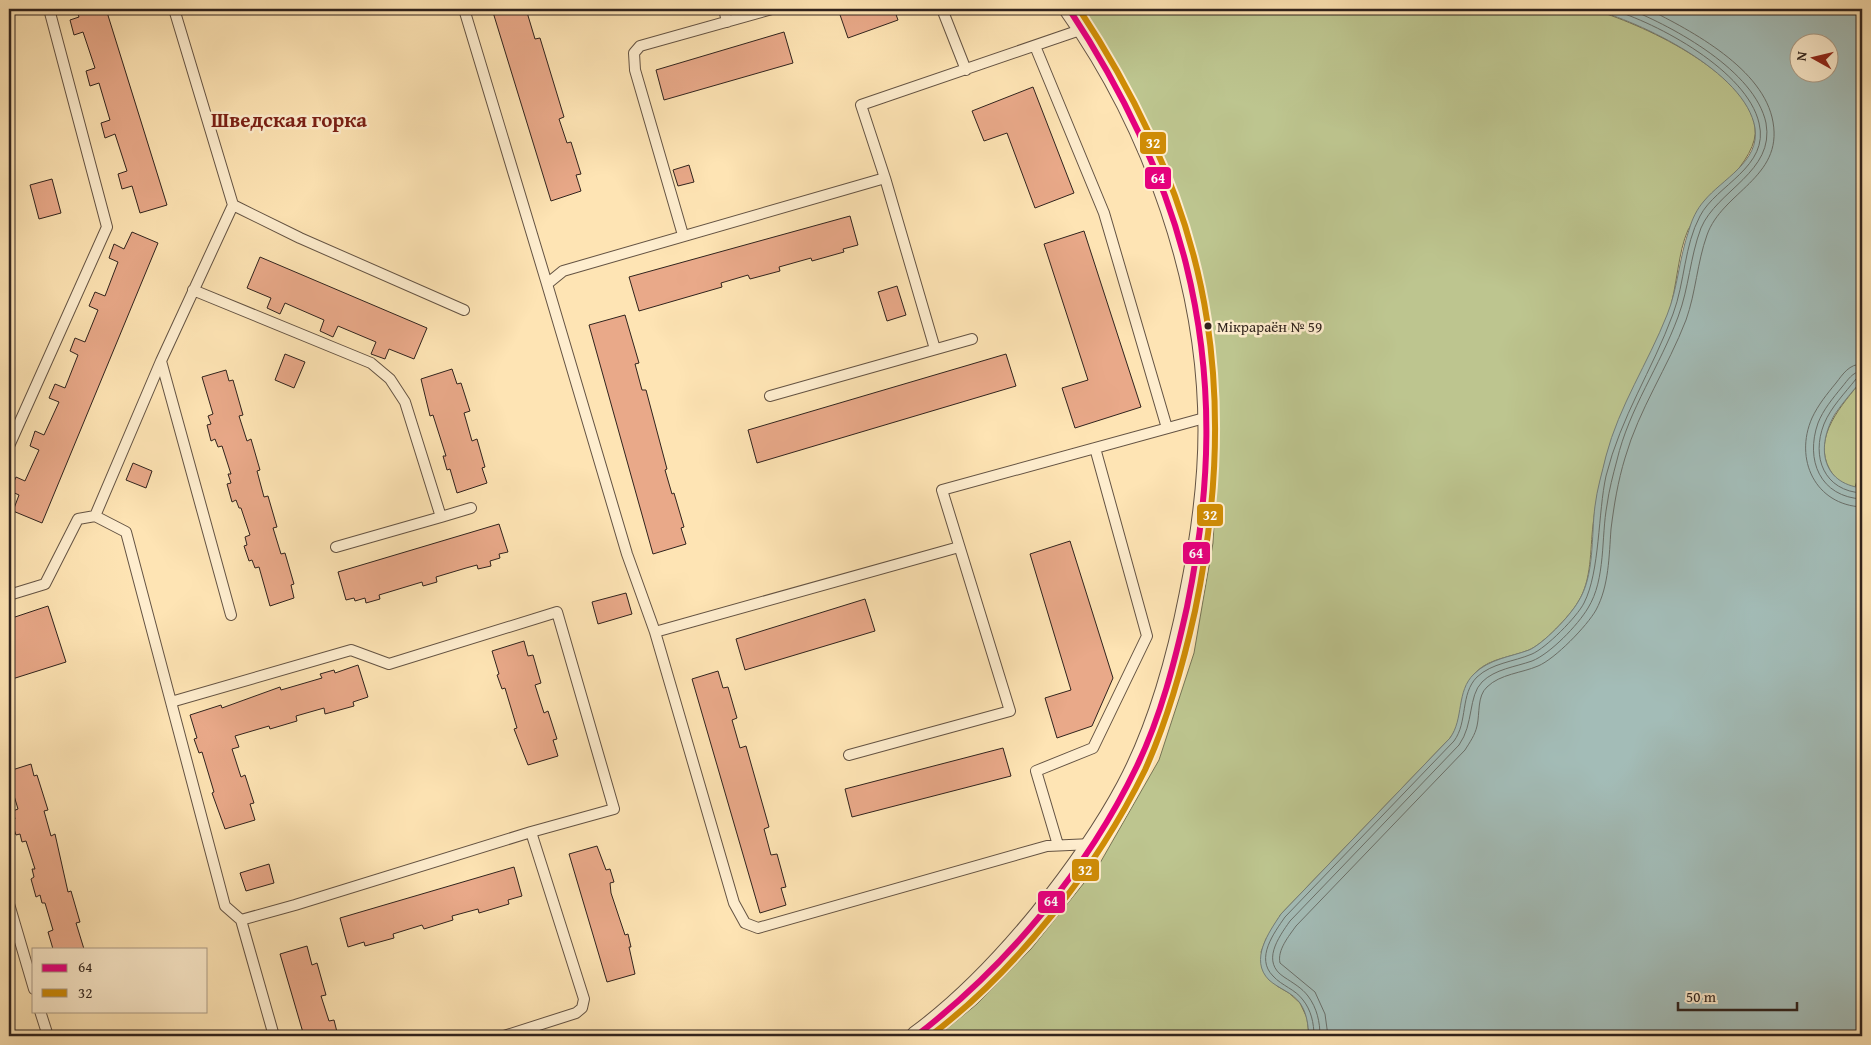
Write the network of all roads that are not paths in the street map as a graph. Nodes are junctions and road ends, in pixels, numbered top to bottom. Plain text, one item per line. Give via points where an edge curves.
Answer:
1 (49, 9) edge
2 (174, 9) edge
3 (464, 9) edge
4 (724, 9) edge
5 (772, 9) edge
6 (942, 9) edge
7 (1069, 9) edge
8 (727, 22) junction
9 (1083, 29) junction
10 (1036, 46) junction
11 (966, 70) junction
12 (885, 178) junction
13 (233, 205) junction
14 (683, 235) junction
15 (547, 284) junction
16 (193, 290) junction
17 (464, 310) dead end
18 (972, 339) dead end
19 (935, 349) junction
20 (161, 361) junction
21 (770, 396) dead end
22 (1208, 417) junction
23 (1167, 428) junction
24 (9, 446) edge
25 (1095, 448) junction
26 (471, 508) dead end
27 (95, 516) junction
28 (441, 517) junction
29 (336, 547) dead end
30 (959, 547) junction
31 (9, 595) edge
32 (232, 615) dead end
33 (655, 632) junction
34 (171, 702) junction
35 (849, 755) dead end
36 (531, 832) junction
37 (1092, 844) junction
38 (1058, 845) junction
39 (9, 904) edge
40 (241, 920) junction
41 (32, 982) edge
42 (40, 1012) edge
43 (48, 1036) edge
44 (274, 1036) edge
45 (504, 1036) edge
46 (916, 1036) edge

1 - 24 lane via 107,227
2 - 13 lane
3 - 15 lane
4 - 8 lane
5 - 8 lane
6 - 11 lane
7 - 9 street
8 - 14 lane via 640,46 634,53 635,70
9 - 10 lane
9 - 22 street via 1123,94 1163,188 1195,305
10 - 11 lane
10 - 23 lane via 1104,213
11 - 12 lane via 862,105
12 - 14 lane
12 - 19 lane
13 - 16 lane
13 - 17 lane
14 - 15 lane via 563,271
15 - 33 lane via 624,544
16 - 20 lane
16 - 28 lane via 371,363 390,379 404,402
18 - 19 lane
19 - 21 lane
20 - 27 lane
20 - 32 lane
22 - 23 lane
22 - 37 street via 1200,541 1180,641 1151,730 1127,785
23 - 25 lane
25 - 30 lane via 942,490
25 - 38 lane via 1147,636 1094,748 1036,771
26 - 28 lane
27 - 31 lane via 78,519 45,584
27 - 34 lane via 126,532
28 - 29 lane
30 - 33 lane
30 - 35 lane via 1010,711
33 - 38 lane via 734,903 745,924 758,928
34 - 36 lane via 351,650 389,664 557,612 614,809
34 - 40 lane via 225,906
36 - 40 lane
36 - 45 lane via 584,999 582,1008 576,1013
37 - 38 lane
37 - 46 street via 1017,942
39 - 41 lane
40 - 44 lane
42 - 43 lane

